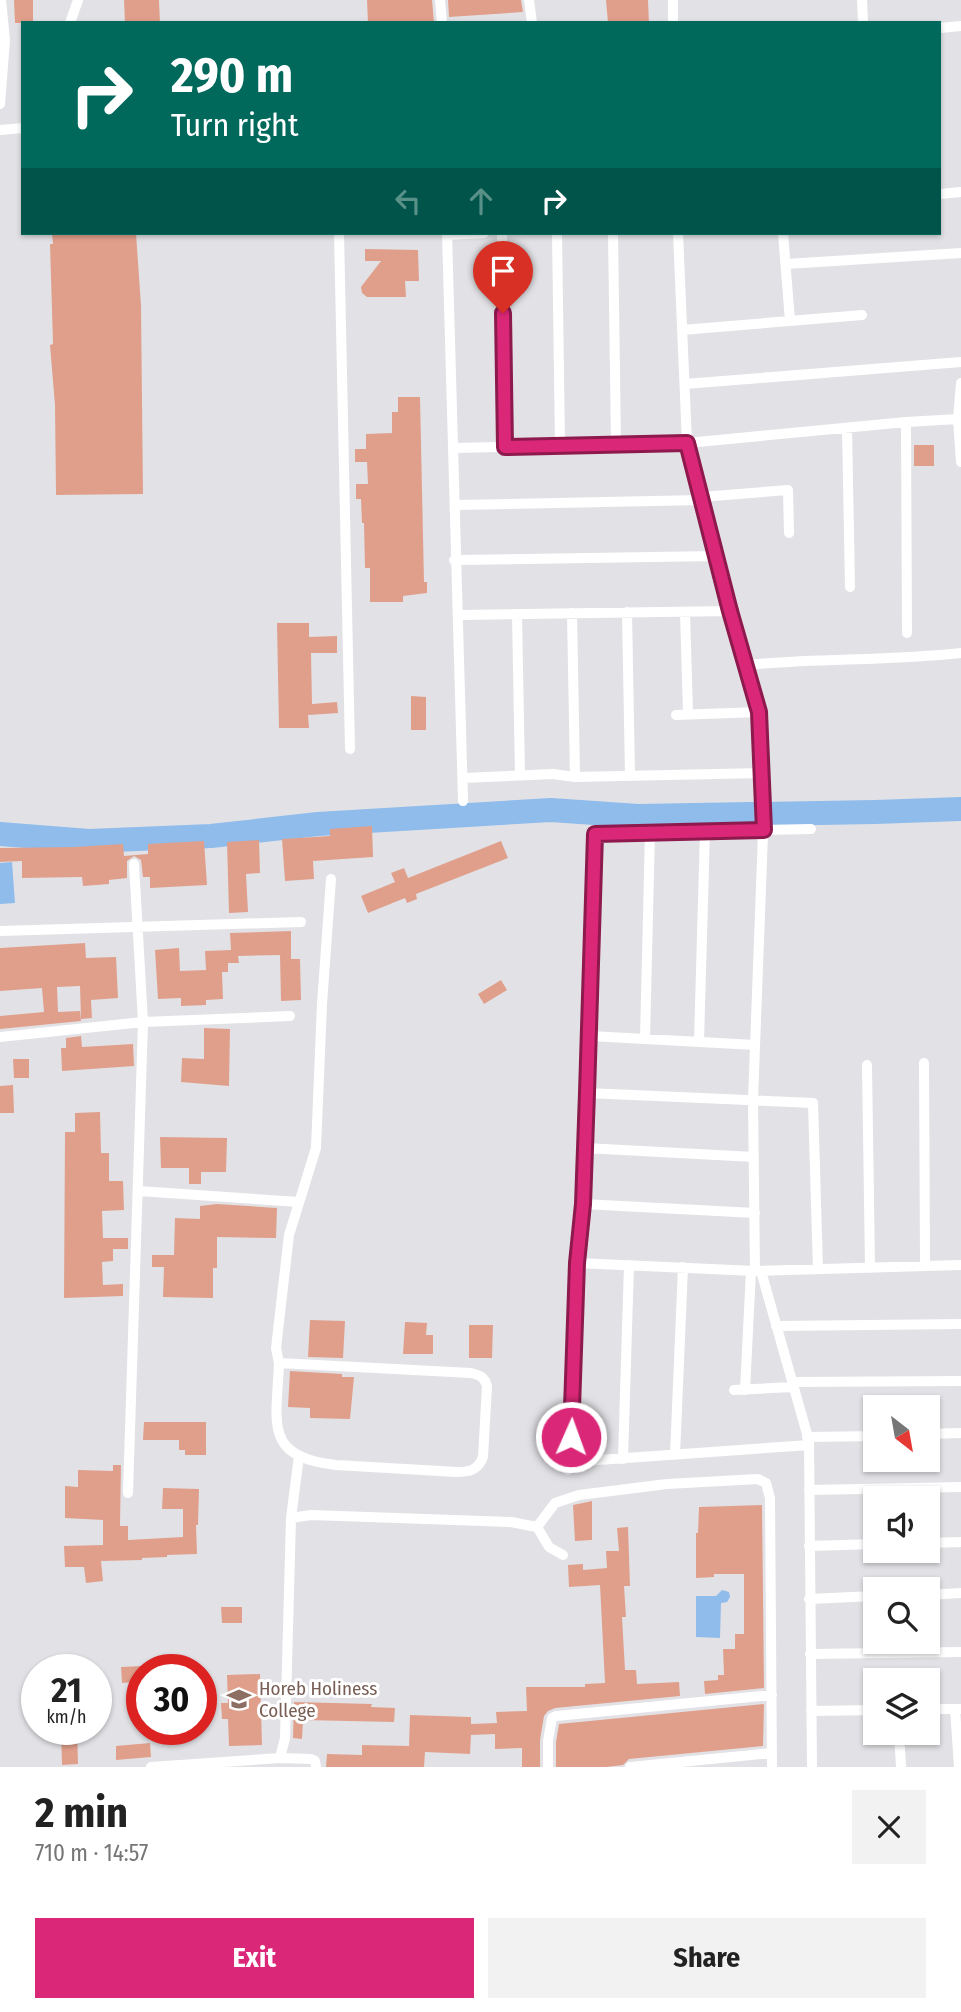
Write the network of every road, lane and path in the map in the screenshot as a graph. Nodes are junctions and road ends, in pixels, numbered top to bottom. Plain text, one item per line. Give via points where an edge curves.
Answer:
1 (1, 0) edge
2 (78, 0) edge
3 (440, 0) edge
4 (529, 0) edge
5 (673, 0) edge
6 (862, 0) edge
7 (71, 21) edge
8 (442, 21) edge
9 (531, 21) edge
10 (673, 21) edge
11 (863, 21) edge
12 (961, 26) edge
13 (941, 28) edge
14 (0, 104) edge
15 (21, 128) edge
16 (0, 130) edge
17 (961, 192) edge
18 (941, 194) edge
19 (339, 235) edge
20 (447, 235) edge
21 (502, 235) edge
22 (557, 235) edge
23 (613, 235) edge
24 (678, 235) edge
25 (783, 235) edge
26 (961, 253) edge
27 (786, 264) junction
28 (862, 315) dead end
29 (790, 321) junction
30 (682, 330) junction
31 (961, 362) edge
32 (961, 383) edge
33 (685, 384) junction
34 (958, 419) junction
35 (906, 422) junction
36 (847, 428) junction
37 (687, 443) junction
38 (616, 444) junction
39 (560, 446) junction
40 (505, 447) junction
41 (454, 448) junction
42 (961, 462) edge
43 (701, 498) junction
44 (455, 505) junction
45 (789, 533) dead end
46 (716, 556) junction
47 (456, 560) junction
48 (850, 587) dead end
49 (730, 611) junction
50 (627, 612) junction
51 (685, 612) junction
52 (572, 613) junction
53 (517, 614) junction
54 (459, 615) junction
55 (907, 633) dead end
56 (961, 653) edge
57 (746, 666) junction
58 (759, 712) junction
59 (350, 750) dead end
60 (762, 773) junction
61 (520, 775) junction
62 (630, 775) junction
63 (575, 777) junction
64 (463, 778) junction
65 (463, 801) dead end
66 (764, 827) junction
67 (811, 829) dead end
68 (705, 831) junction
69 (650, 832) junction
70 (134, 864) dead end
71 (331, 878) dead end
72 (301, 922) dead end
73 (138, 925) junction
74 (0, 931) edge
75 (290, 1016) dead end
76 (143, 1022) junction
77 (590, 1036) junction
78 (0, 1037) edge
79 (645, 1039) junction
80 (699, 1041) junction
81 (755, 1045) junction
82 (924, 1063) dead end
83 (867, 1065) dead end
84 (587, 1093) junction
85 (753, 1100) junction
86 (585, 1148) junction
87 (754, 1157) junction
88 (139, 1191) junction
89 (299, 1202) junction
90 (583, 1204) junction
91 (755, 1213) junction
92 (577, 1263) junction
93 (629, 1265) junction
94 (961, 1265) edge
95 (925, 1266) junction
96 (683, 1267) junction
97 (870, 1268) junction
98 (818, 1269) junction
99 (756, 1271) junction
100 (961, 1325) edge
101 (776, 1326) junction
102 (279, 1363) junction
103 (961, 1381) edge
104 (793, 1384) junction
105 (961, 1433) edge
106 (940, 1434) edge
107 (863, 1437) edge
108 (808, 1441) junction
109 (676, 1455) junction
110 (299, 1456) junction
111 (623, 1459) junction
112 (961, 1487) edge
113 (809, 1490) junction
114 (128, 1493) dead end
115 (291, 1518) junction
116 (537, 1527) junction
117 (961, 1542) edge
118 (940, 1543) edge
119 (863, 1544) edge
120 (809, 1546) junction
121 (563, 1555) dead end
122 (961, 1593) edge
123 (940, 1594) edge
124 (863, 1597) edge
125 (809, 1599) junction
126 (961, 1652) edge
127 (810, 1654) junction
128 (772, 1695) junction
129 (940, 1709) edge
130 (958, 1709) edge
131 (863, 1710) edge
132 (811, 1711) junction
133 (900, 1745) edge
134 (772, 1754) junction
135 (280, 1758) junction
136 (151, 1767) edge
137 (316, 1767) edge
138 (548, 1767) edge
139 (631, 1767) edge
140 (772, 1767) edge
141 (812, 1767) edge
142 (901, 1767) edge
143 (959, 1767) edge

1 - 14 street via 5,40
2 - 7 street
3 - 8 street
4 - 9 street
5 - 10 street
6 - 11 street
12 - 13 street
15 - 16 street
17 - 18 street
19 - 59 street
20 - 41 street
21 - 40 street
22 - 39 street
23 - 38 street
24 - 30 street
25 - 27 street
26 - 27 street
27 - 29 street
28 - 29 street
29 - 30 street
30 - 33 street
31 - 33 street
32 - 34 street
33 - 37 street
34 - 35 street
34 - 42 street
35 - 36 street
35 - 55 street
36 - 37 street
36 - 48 street
37 - 38 street
37 - 43 street
38 - 39 street
39 - 40 street
40 - 41 street
41 - 44 street
43 - 44 street
43 - 45 street via 788,490
43 - 46 street
44 - 47 street
46 - 47 street
46 - 49 street
47 - 54 street
49 - 51 street
49 - 57 street
50 - 51 street
50 - 52 street
50 - 62 street
51 - 58 street via 682,714
52 - 53 street
52 - 63 street
53 - 54 street
53 - 61 street
54 - 64 street
56 - 57 street
57 - 58 street
58 - 60 street
60 - 62 street
60 - 66 street
61 - 63 street
61 - 64 street
62 - 63 street
64 - 65 street
66 - 67 street
66 - 68 street
66 - 81 street
68 - 69 street
68 - 80 street
69 - 77 street via 595,834
69 - 79 street
70 - 73 street
71 - 89 street via 316,1148
72 - 73 street
73 - 74 street
73 - 76 street
75 - 76 street
76 - 78 street
76 - 88 street
77 - 79 street
77 - 84 street
79 - 80 street
80 - 81 street
81 - 85 street
82 - 95 street
83 - 97 street
84 - 85 street
84 - 86 street
85 - 87 street
85 - 98 street via 813,1103
86 - 87 street
86 - 90 street
87 - 91 street
88 - 89 street
88 - 114 street
89 - 102 street via 288,1247 276,1348
90 - 91 street
90 - 92 street
91 - 99 street
92 - 93 street
92 - 111 street via 569,1466
93 - 96 street
93 - 111 street
94 - 95 street
95 - 97 street
96 - 99 street
96 - 109 street
97 - 98 street
98 - 99 street
99 - 101 street
99 - 104 street via 740,1390
100 - 101 street
101 - 104 street
102 - 110 street via 279,1437
102 - 110 street via 471,1373 484,1378 487,1385 482,1457 480,1465 469,1472 336,1465
103 - 104 street
104 - 108 street
105 - 106 street
107 - 108 street
108 - 109 street
108 - 113 street
109 - 111 street
110 - 115 street
112 - 113 street
113 - 120 street
115 - 116 street via 511,1522
115 - 135 street via 285,1738
116 - 121 street via 549,1547
116 - 128 street via 555,1503 579,1495 667,1483 758,1479 766,1483 770,1498
117 - 118 street
119 - 120 street
120 - 125 street
122 - 123 street
124 - 125 street
125 - 127 street
126 - 127 street
127 - 132 street
128 - 134 street
128 - 138 street via 556,1716 548,1741
129 - 130 street
130 - 143 street
131 - 132 street
132 - 141 street
133 - 142 street
134 - 139 street
134 - 140 street
135 - 136 street
135 - 137 street via 311,1759

